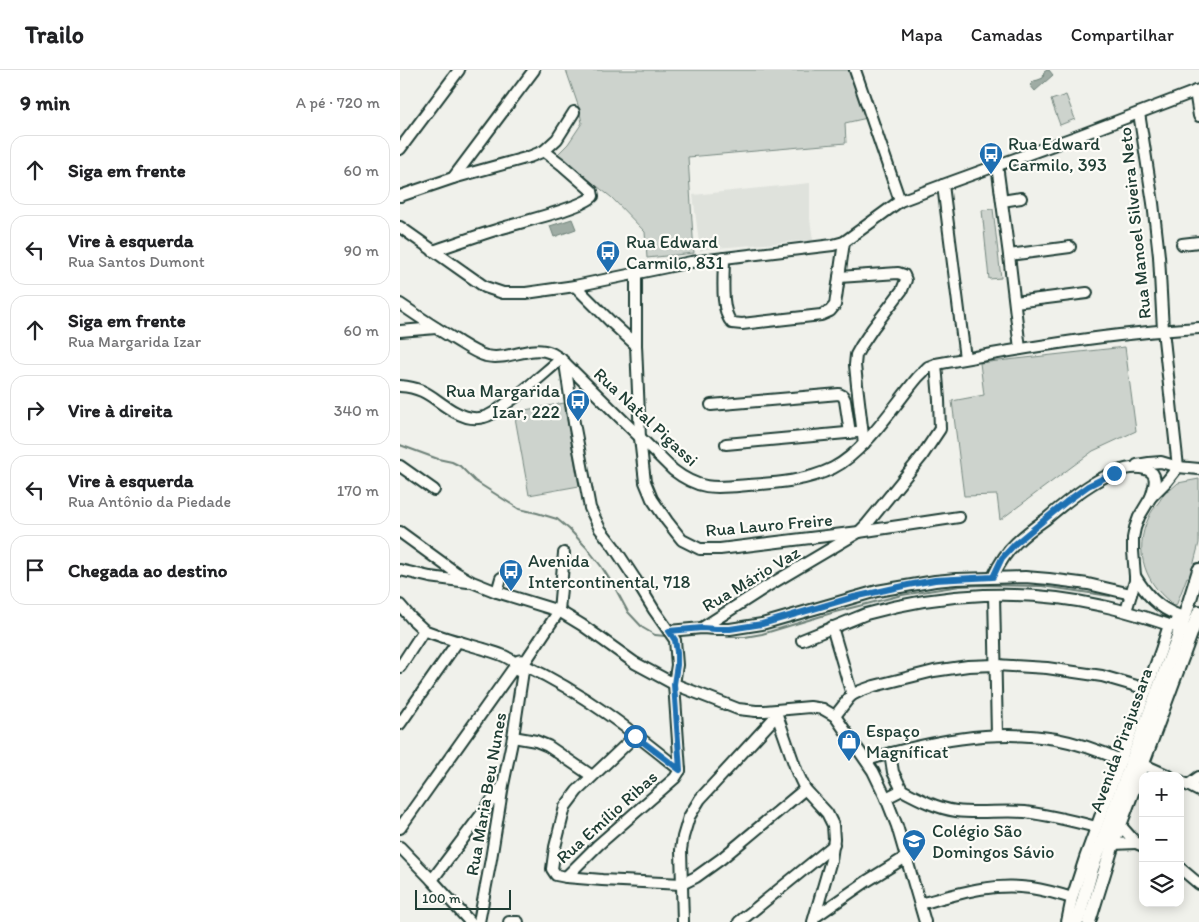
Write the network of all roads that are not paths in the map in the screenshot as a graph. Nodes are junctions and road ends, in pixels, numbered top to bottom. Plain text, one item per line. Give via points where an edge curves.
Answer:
1 (460, 70) edge
2 (534, 70) edge
3 (855, 70) edge
4 (1197, 91) edge
5 (574, 112) dead end
6 (1139, 113) junction
7 (1199, 116) edge
8 (400, 149) edge
9 (544, 151) junction
10 (997, 165) junction
11 (453, 178) junction
12 (943, 185) junction
13 (400, 196) edge
14 (1020, 198) dead end
15 (900, 201) junction
16 (1002, 201) junction
17 (400, 227) edge
18 (844, 242) junction
19 (1199, 242) edge
20 (1182, 244) dead end
21 (1070, 246) dead end
22 (432, 250) junction
23 (1009, 255) junction
24 (724, 258) junction
25 (636, 274) junction
26 (839, 277) junction
27 (575, 286) junction
28 (1087, 294) dead end
29 (1015, 302) junction
30 (400, 304) edge
31 (436, 328) junction
32 (1199, 328) edge
33 (1163, 330) junction
34 (400, 331) edge
35 (636, 345) junction
36 (1020, 349) junction
37 (965, 358) junction
38 (562, 361) junction
39 (936, 364) junction
40 (400, 386) edge
41 (711, 405) dead end
42 (850, 432) junction
43 (862, 432) junction
44 (640, 438) junction
45 (726, 444) dead end
46 (864, 444) junction
47 (400, 466) edge
48 (1178, 467) junction
49 (1129, 468) junction
50 (1199, 469) edge
51 (434, 490) dead end
52 (1151, 497) junction
53 (958, 517) dead end
54 (400, 532) edge
55 (859, 532) junction
56 (564, 553) dead end
57 (400, 570) edge
58 (1199, 570) edge
59 (1135, 576) junction
60 (993, 577) junction
61 (501, 578) dead end
62 (472, 582) junction
63 (497, 592) junction
64 (1131, 594) junction
65 (994, 595) junction
66 (400, 605) edge
67 (559, 612) junction
68 (1126, 612) junction
69 (1199, 612) edge
70 (832, 627) junction
71 (702, 628) junction
72 (1179, 628) junction
73 (424, 630) junction
74 (669, 631) junction
75 (802, 640) dead end
76 (458, 641) junction
77 (996, 665) junction
78 (521, 666) junction
79 (400, 667) edge
80 (674, 684) junction
81 (1147, 689) junction
82 (852, 695) junction
83 (777, 713) junction
84 (835, 716) junction
85 (400, 724) edge
86 (998, 735) junction
87 (635, 736) junction
88 (513, 737) junction
89 (890, 753) junction
90 (867, 760) junction
91 (1121, 760) junction
92 (1142, 764) junction
93 (680, 770) junction
94 (1160, 772) edge
95 (592, 776) junction
96 (1199, 777) edge
97 (1184, 783) edge
98 (504, 785) junction
99 (805, 789) junction
100 (902, 790) junction
101 (1199, 791) edge
102 (886, 798) junction
103 (1120, 825) junction
104 (400, 828) edge
105 (1096, 828) junction
106 (1139, 843) edge
107 (1113, 844) junction
108 (1139, 844) edge
109 (834, 845) junction
110 (400, 847) edge
111 (906, 857) junction
112 (1184, 871) edge
113 (566, 877) junction
114 (432, 880) junction
115 (682, 884) junction
116 (1199, 884) edge
117 (1072, 898) junction
118 (920, 904) junction
119 (814, 919) edge
120 (470, 922) edge
121 (479, 922) edge
122 (509, 922) edge
123 (518, 922) edge
124 (683, 922) edge
125 (738, 922) edge
126 (926, 922) edge
127 (1067, 922) edge
128 (1077, 922) edge
129 (1089, 922) edge

1 - 8 street
2 - 11 street
3 - 15 street
4 - 6 street
4 - 7 street
5 - 9 street via 557,139
6 - 10 street
6 - 33 street, Rua Manoel Silveira Neto via 1157,238
9 - 11 street
9 - 22 street via 592,191 593,196 581,204
10 - 12 street
10 - 16 street
11 - 13 street
12 - 15 street
12 - 37 street
14 - 16 street
15 - 18 street
16 - 23 street
17 - 22 street
18 - 24 street
18 - 26 street
19 - 20 street
21 - 23 street
22 - 27 street via 496,292
23 - 29 street
24 - 25 street
24 - 26 street via 724,306 729,320 736,324 827,313 835,305
25 - 27 street
25 - 35 street, Rua Lauro Freire
26 - 43 street via 898,273 906,280 856,355
27 - 35 street
28 - 29 street
29 - 36 street
30 - 31 street, Rua Natal Pigassi
31 - 34 street
31 - 38 street, Rua Natal Pigassi via 484,355 498,358 539,350
32 - 33 street
33 - 36 street
33 - 48 street, Rua Manoel Silveira Neto
35 - 44 street, Rua Lauro Freire
36 - 37 street
37 - 39 street
38 - 40 street via 494,412 480,418 463,416 420,390
38 - 44 street, Rua Natal Pigassi
38 - 74 street via 590,508 600,529
39 - 46 street, Rua Natal Pigassi via 918,377
39 - 55 street, Rua Mário Vaz via 940,429 922,456
41 - 42 street via 839,394 846,400
42 - 43 street
42 - 45 street
43 - 46 street
44 - 46 street, Rua Natal Pigassi via 687,480 702,486 723,487 780,483 815,475 835,467
44 - 55 street, Rua Lauro Freire via 645,482 652,499 682,540 694,547 720,549
47 - 51 street
48 - 49 street via 1156,462
48 - 50 street
48 - 52 street
49 - 52 street via 1146,469 1153,474 1155,482
49 - 60 street via 1088,486 1066,502 1015,544 1002,558
52 - 59 street via 1135,528
53 - 55 street, Rua Lauro Freire
54 - 62 street
55 - 71 street, Rua Mário Vaz
56 - 67 street
57 - 62 street
58 - 72 main road, Avenida Pirajussara
59 - 64 street
59 - 72 street via 1155,602 1178,615
60 - 64 street via 1065,581
60 - 71 street via 935,580 854,597 762,624 730,629
61 - 63 street
62 - 63 street
63 - 67 street
64 - 68 street
65 - 68 street via 1072,600
65 - 70 street via 953,597 896,606
65 - 77 street
66 - 73 street
67 - 78 street, Rua Maria Beu Nunes
67 - 80 street via 582,624 635,663
68 - 72 street
69 - 72 main road, Avenida Pirajussara
70 - 75 street
70 - 82 street
71 - 74 street
72 - 81 street, Avenida Pirajussara
72 - 92 main road, Avenida Pirajussara
72 - 128 main road, Avenida Pirajussara via 1092,869
73 - 76 street
73 - 79 street
74 - 80 street via 677,652
76 - 78 street via 506,656
76 - 85 street
77 - 81 street via 1102,676
77 - 82 street via 934,671
77 - 86 street
78 - 87 street via 541,673 582,698
78 - 88 street, Rua Maria Beu Nunes
78 - 104 street via 459,743
80 - 83 street via 738,709
80 - 93 street
81 - 91 street, Avenida Pirajussara
82 - 84 street
83 - 84 street via 810,707 823,709
83 - 99 street
83 - 115 street via 700,799 689,818 681,850
84 - 90 street
86 - 89 street via 946,741
86 - 91 street via 1057,739
87 - 93 street
87 - 95 street
88 - 95 street via 548,746
88 - 98 street, Rua Maria Beu Nunes
89 - 90 street
89 - 100 street via 893,772
90 - 102 street
91 - 105 street, Avenida Pirajussara
92 - 94 street
92 - 103 main road, Avenida Pirajussara
93 - 113 street, Rua Emílio Ribas
95 - 113 street, Rua Emílio Ribas via 576,791 562,815 552,869 556,875
96 - 97 street
97 - 101 street
98 - 114 street
98 - 121 street, Rua Maria Beu Nunes
99 - 109 street via 830,818
99 - 115 street via 721,859
100 - 102 street
100 - 105 street via 956,811 1026,812
102 - 111 street
103 - 106 street
103 - 107 main road, Avenida Pirajussara
105 - 117 street, Avenida Pirajussara
107 - 108 street
107 - 129 main road, Avenida Pirajussara
109 - 119 street
109 - 125 street
110 - 114 street
111 - 118 street
111 - 119 street
112 - 116 street
113 - 115 street
114 - 120 street
115 - 124 street
117 - 118 street via 1033,888 1001,886
117 - 127 street, Avenida Pirajussara
118 - 126 street
122 - 123 street

